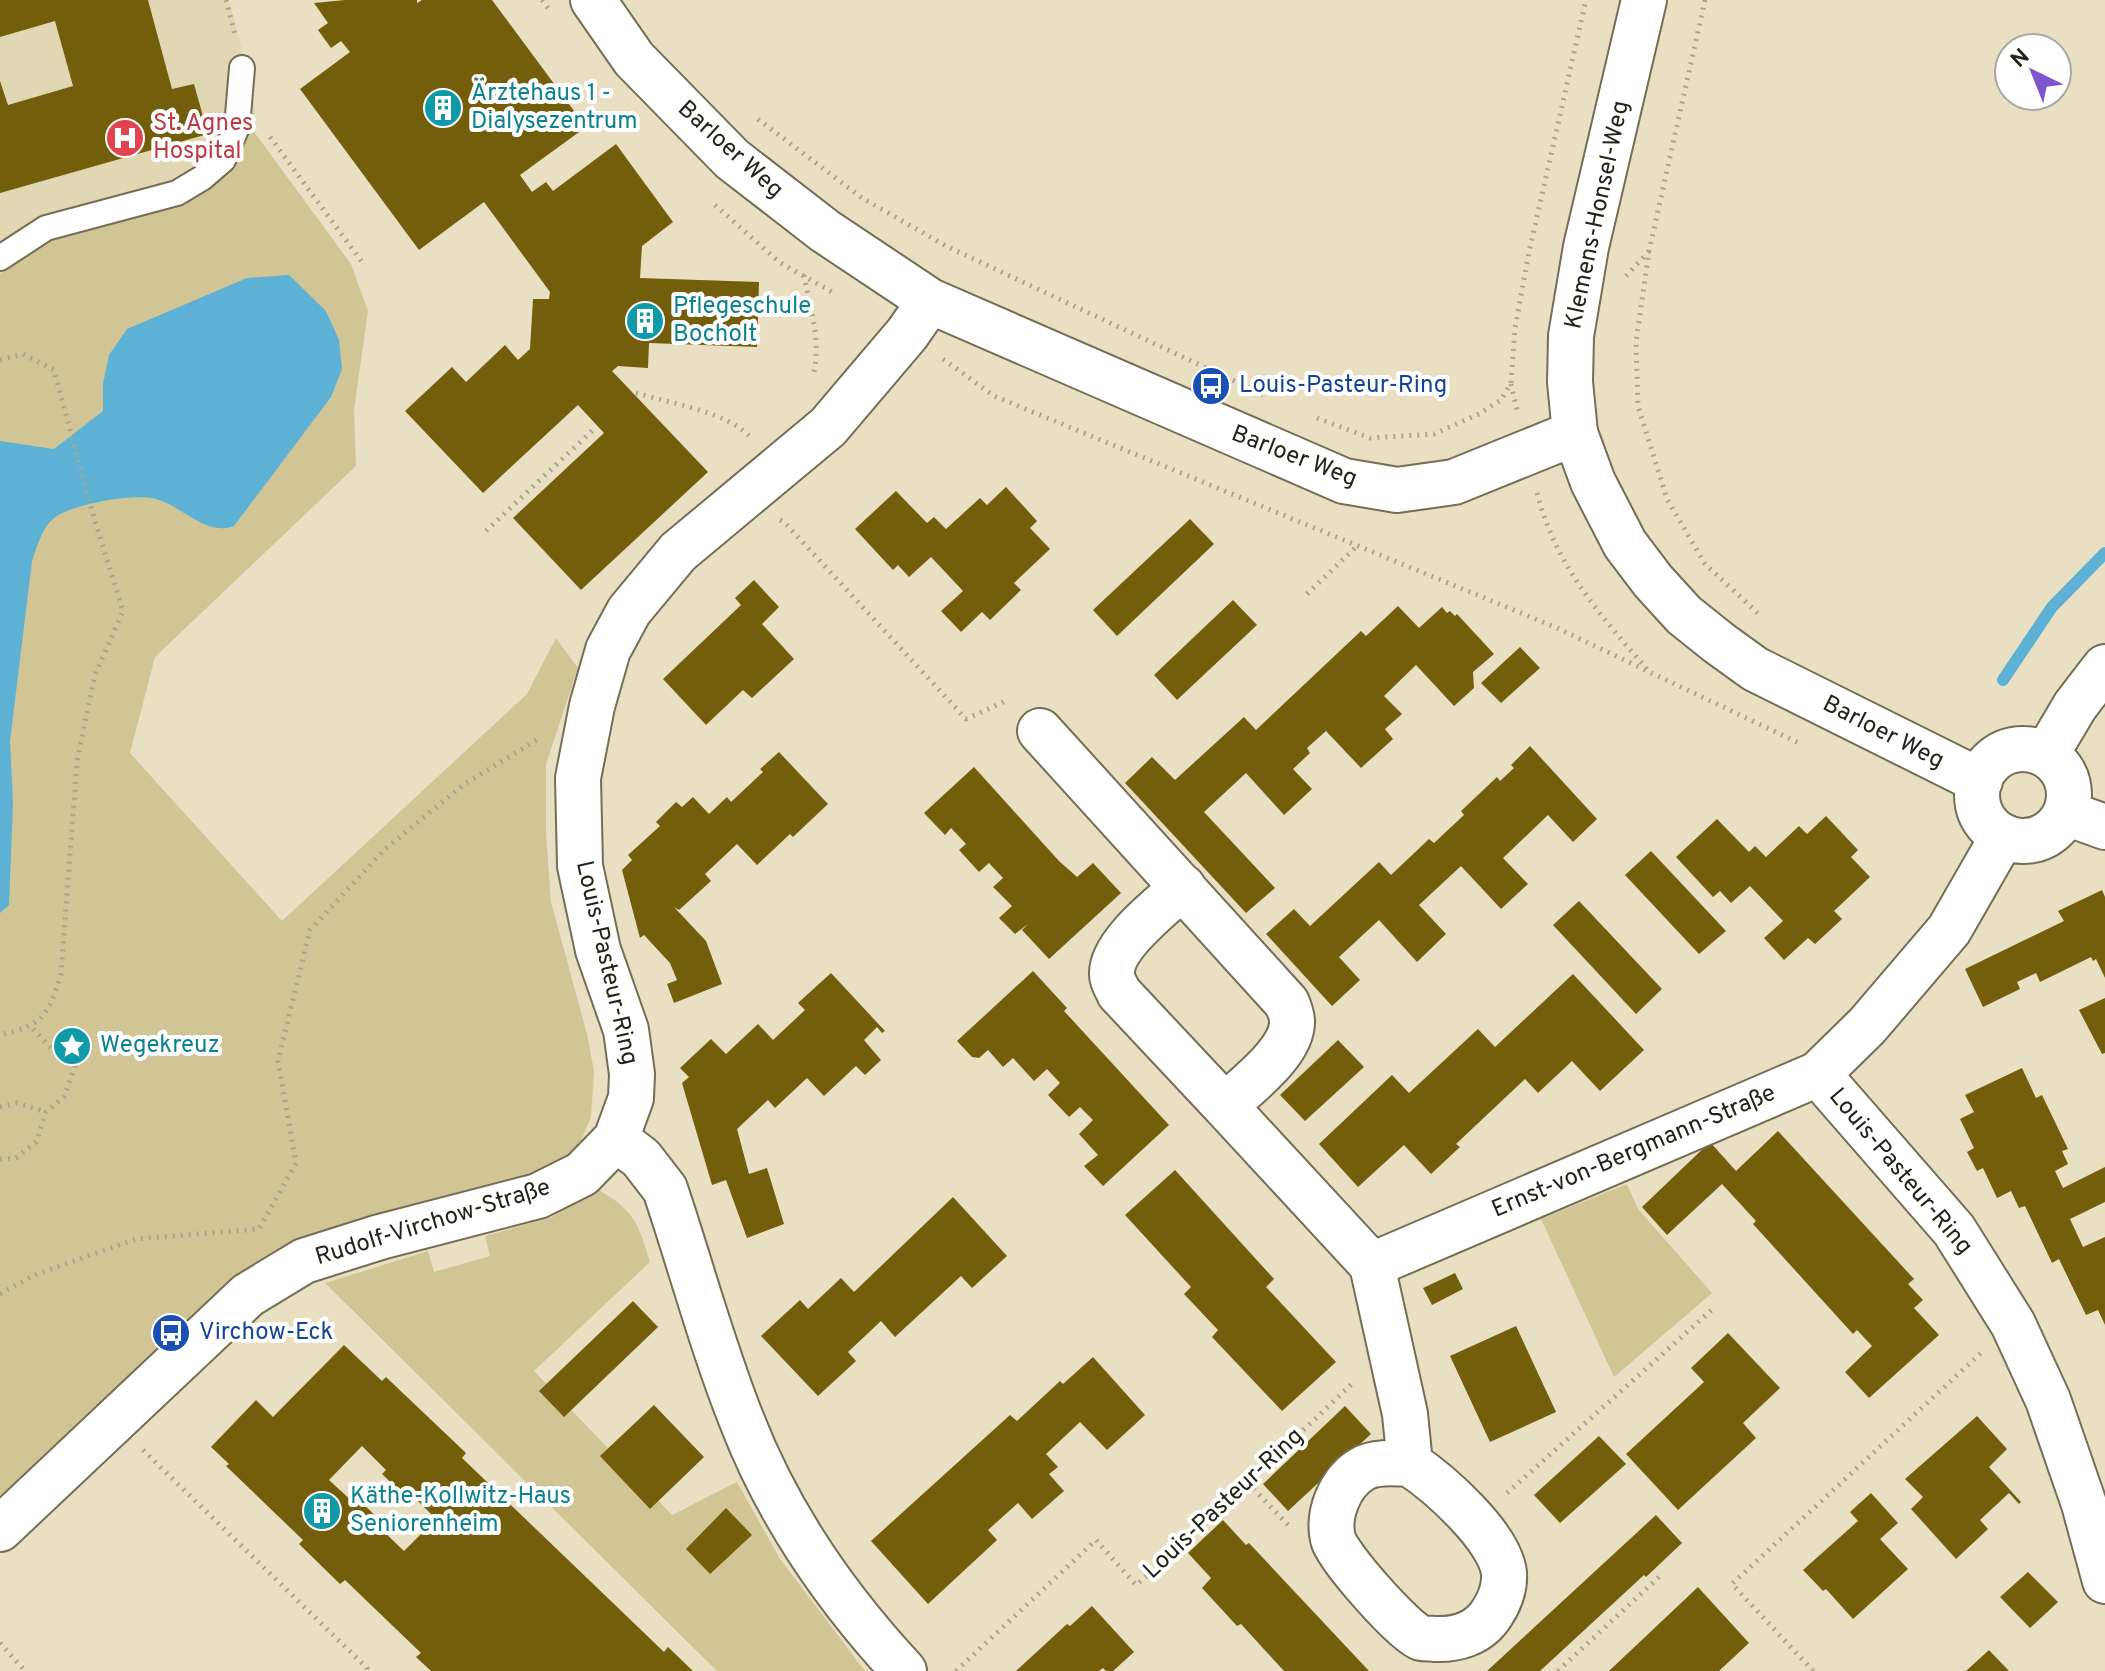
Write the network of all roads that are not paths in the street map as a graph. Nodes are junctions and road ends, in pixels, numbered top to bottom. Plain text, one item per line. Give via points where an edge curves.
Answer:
1 (593, 0) edge
2 (1644, 0) edge
3 (242, 68) road end
4 (0, 258) edge
5 (930, 301) junction
6 (1575, 433) junction
7 (2105, 667) edge
8 (1040, 731) road end
9 (2046, 755) junction
10 (1980, 781) junction
11 (2085, 820) edge
12 (2003, 836) junction
13 (1183, 887) junction
14 (1818, 1074) junction
15 (1225, 1106) junction
16 (616, 1139) junction
17 (1372, 1265) junction
18 (1410, 1464) junction
19 (0, 1529) edge
20 (2105, 1581) edge
21 (904, 1671) edge

1 - 5 street, Barloer Weg via 634,59 732,159 825,231
2 - 6 street, Klemens-Honsel-Weg via 1586,247 1571,336
3 - 4 lane via 237,127 223,160 202,178 177,193 46,228
5 - 6 street, Barloer Weg via 1344,481 1397,490 1454,482
5 - 16 street, Louis-Pasteur-Ring via 828,427 678,552 629,611 608,650 578,778 580,866 598,950 626,1030 632,1074 631,1098
6 - 10 street, Barloer Weg via 1625,544 1684,615 1755,669
7 - 9 street
8 - 13 street
9 - 10 street via 2007,752 1994,759
9 - 11 street via 2067,780 2069,796
10 - 12 street via 1981,813
11 - 12 street via 2040,838 2021,841
12 - 14 street, Ernst-von-Bergmann-Straße via 1949,930
13 - 15 street via 1287,1003 1292,1021 1279,1054
13 - 15 street via 1128,939 1115,957 1112,976 1119,993
14 - 17 street, Ernst-von-Bergmann-Straße
14 - 20 street, Louis-Pasteur-Ring via 1954,1230 2013,1324 2048,1400
15 - 17 street
16 - 19 street, Rudolf-Virchow-Straße via 582,1174 538,1196 304,1261 248,1295
16 - 21 street via 641,1158 665,1189 742,1421 777,1497 864,1627
17 - 18 street via 1405,1414
18 - 18 street via 1433,1479 1474,1523 1495,1547 1504,1571 1503,1594 1490,1617 1472,1633 1421,1638 1343,1559 1333,1540 1333,1512 1344,1485 1363,1468

